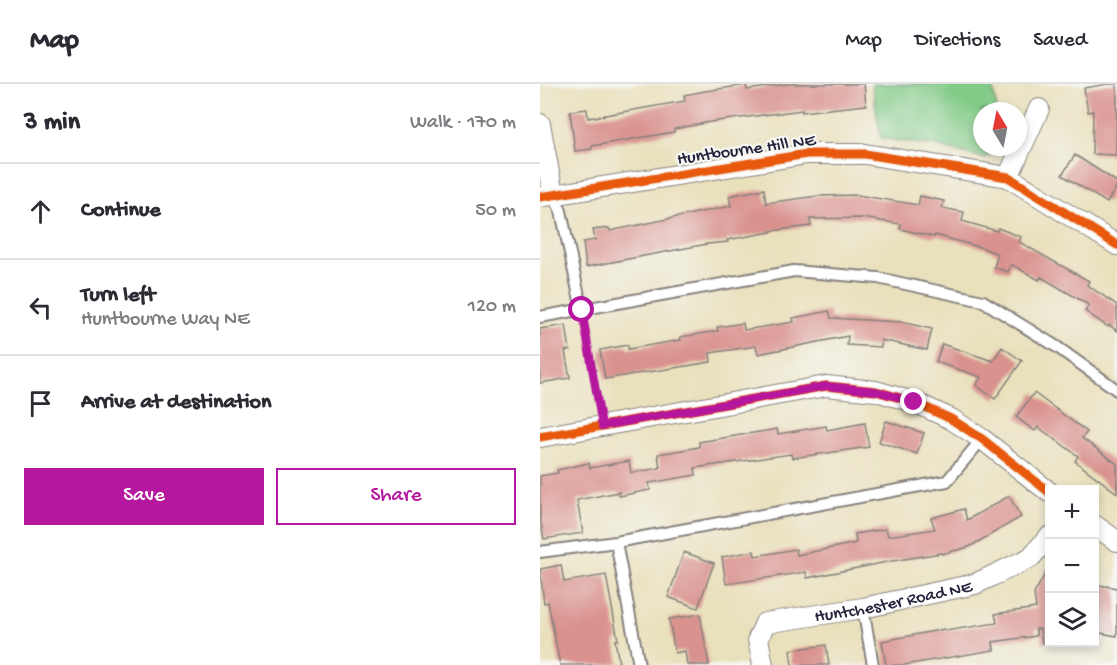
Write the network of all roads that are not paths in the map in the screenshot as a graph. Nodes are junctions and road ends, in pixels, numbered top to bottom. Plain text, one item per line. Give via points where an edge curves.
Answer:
1 (1039, 109) dead end
2 (540, 124) edge
3 (1008, 177) junction
4 (546, 196) edge
5 (1117, 245) edge
6 (582, 310) junction
7 (540, 317) edge
8 (1117, 390) edge
9 (540, 437) edge
10 (982, 439) junction
11 (1045, 488) edge
12 (1099, 528) edge
13 (1048, 539) edge
14 (1117, 541) edge
15 (616, 542) junction
16 (540, 552) edge
17 (863, 608) junction
18 (639, 665) edge
19 (763, 665) edge
20 (873, 665) edge

1 - 3 street
2 - 4 street
3 - 4 street, Huntbourne Hill NE via 865,154 807,154
3 - 5 street, Huntbourne Hill NE
4 - 6 lane via 561,211
6 - 7 lane
6 - 8 lane via 794,271 878,278 983,301
9 - 10 street via 826,386 876,391 914,402
10 - 11 street
10 - 15 lane via 947,481
12 - 14 street
13 - 17 street, Huntchester Road NE via 1030,558 975,584
15 - 16 lane
15 - 18 lane
17 - 19 street, Huntchester Road NE via 765,623 758,639
17 - 20 lane

